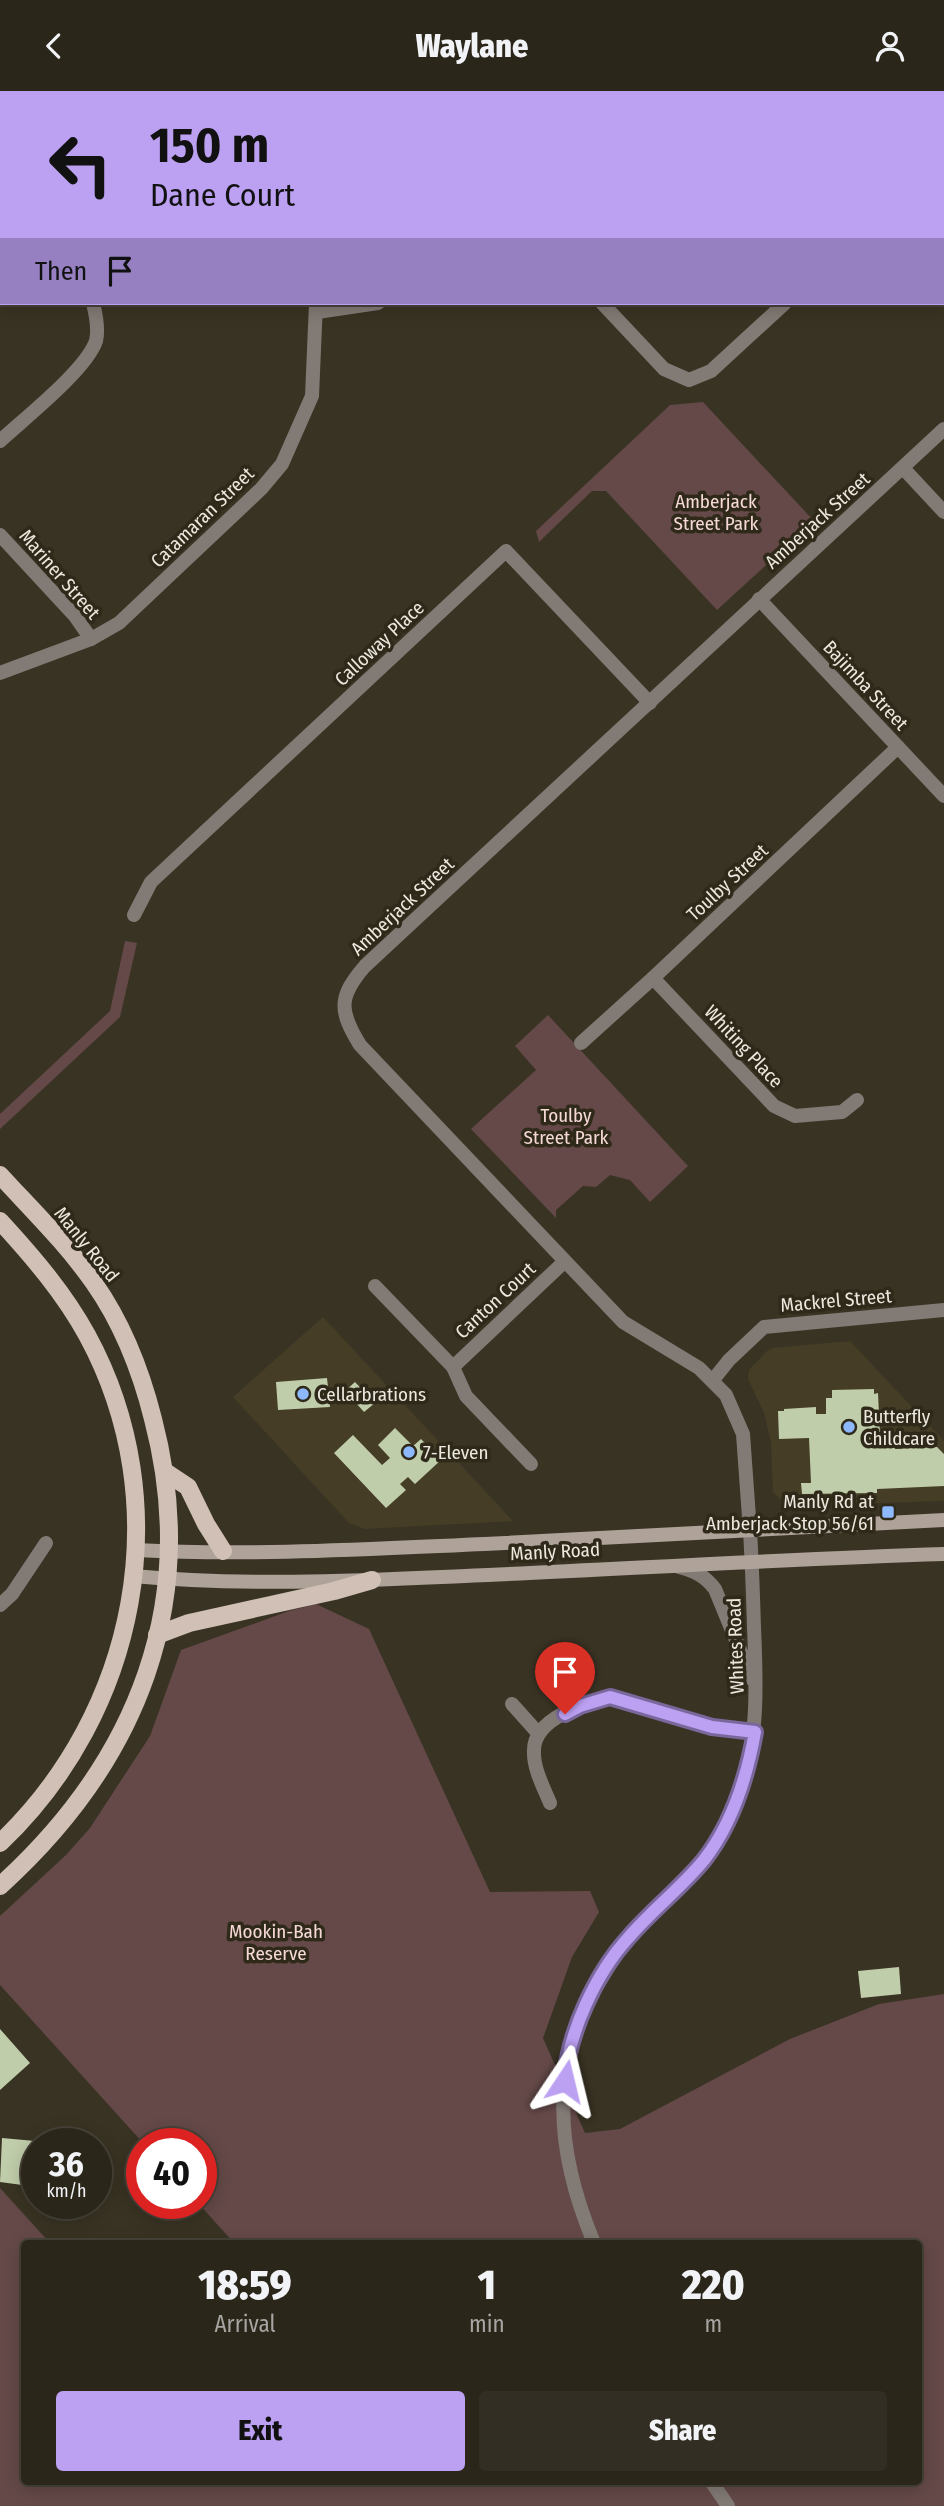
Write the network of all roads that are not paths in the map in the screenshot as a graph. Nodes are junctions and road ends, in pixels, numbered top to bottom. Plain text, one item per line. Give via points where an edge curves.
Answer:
1 (94, 305) edge
2 (354, 305) edge
3 (604, 305) edge
4 (783, 305) edge
5 (317, 308) edge
6 (944, 429) edge
7 (0, 441) edge
8 (903, 468) junction
9 (944, 512) edge
10 (0, 535) edge
11 (759, 599) junction
12 (91, 639) junction
13 (0, 673) edge
14 (650, 703) junction
15 (898, 747) junction
16 (944, 796) edge
17 (134, 915) dead end
18 (653, 978) junction
19 (582, 1043) dead end
20 (857, 1100) dead end
21 (0, 1175) edge
22 (0, 1221) edge
23 (564, 1262) junction
24 (374, 1286) dead end
25 (944, 1310) edge
26 (453, 1367) junction
27 (713, 1380) junction
28 (531, 1464) dead end
29 (164, 1471) junction
30 (944, 1520) edge
31 (750, 1531) junction
32 (46, 1543) dead end
33 (136, 1550) junction
34 (223, 1551) junction
35 (169, 1552) junction
36 (944, 1554) edge
37 (752, 1561) junction
38 (676, 1566) junction
39 (133, 1576) junction
40 (167, 1579) junction
41 (372, 1580) junction
42 (0, 1605) edge
43 (157, 1636) junction
44 (757, 1690) junction
45 (512, 1703) dead end
46 (755, 1732) junction
47 (538, 1733) junction
48 (550, 1803) dead end
49 (0, 1843) edge
50 (0, 1885) edge
51 (593, 2240) edge
52 (714, 2485) edge
53 (729, 2506) edge

1 - 7 street via 96,339 87,360
2 - 5 street
3 - 4 street via 664,369 689,380 711,371
5 - 12 street, Catamaran Street via 312,395 282,464 243,507 119,623
6 - 8 street, Amberjack Street
8 - 9 street
8 - 11 street, Amberjack Street
10 - 12 street, Mariner Street
11 - 14 street, Amberjack Street
11 - 15 street, Bajimba Street
12 - 13 street, Catamaran Street
14 - 17 street, Calloway Place via 506,551 151,882
14 - 23 street, Amberjack Street via 365,966 345,999 346,1021 360,1045
15 - 16 street, Bajimba Street
15 - 18 street, Toulby Street
18 - 19 street, Toulby Street
18 - 20 street, Whiting Place via 774,1106 795,1116 842,1112
21 - 29 main road, Manly Road via 67,1249 112,1313 139,1373
22 - 33 main road via 55,1284 101,1364 127,1446
23 - 26 street, Canton Court
23 - 27 street, Amberjack Street via 623,1322
24 - 26 street
25 - 27 street, Mackrel Street via 764,1327
26 - 28 street via 466,1396
27 - 31 street, Amberjack Street via 726,1395 743,1434
29 - 34 main road via 188,1487
29 - 35 main road, Manly Road
30 - 31 main road, Manly Road
31 - 34 main road, Manly Road
31 - 37 street, Whites Road
32 - 42 street
33 - 35 main road, Manly Road
33 - 39 main road
34 - 35 main road, Manly Road
35 - 40 main road, Manly Road
36 - 37 main road, Manly Road
37 - 38 main road, Manly Road
37 - 44 street, Whites Road
38 - 41 main road, Manly Road
38 - 44 street via 696,1572 715,1589
39 - 40 main road, Manly Road
39 - 49 main road via 113,1670 89,1726 56,1780
40 - 41 main road, Manly Road
40 - 43 main road, Manly Road
41 - 43 main road via 189,1623
43 - 50 main road, Manly Road via 137,1698 98,1775 66,1818
44 - 46 street, Whites Road
45 - 47 street
46 - 47 street via 712,1727 610,1697 580,1706
46 - 51 street, Whites Road via 733,1811 704,1860 627,1938 590,1993 566,2059 566,2160
47 - 48 street via 533,1749 536,1767
52 - 53 street

